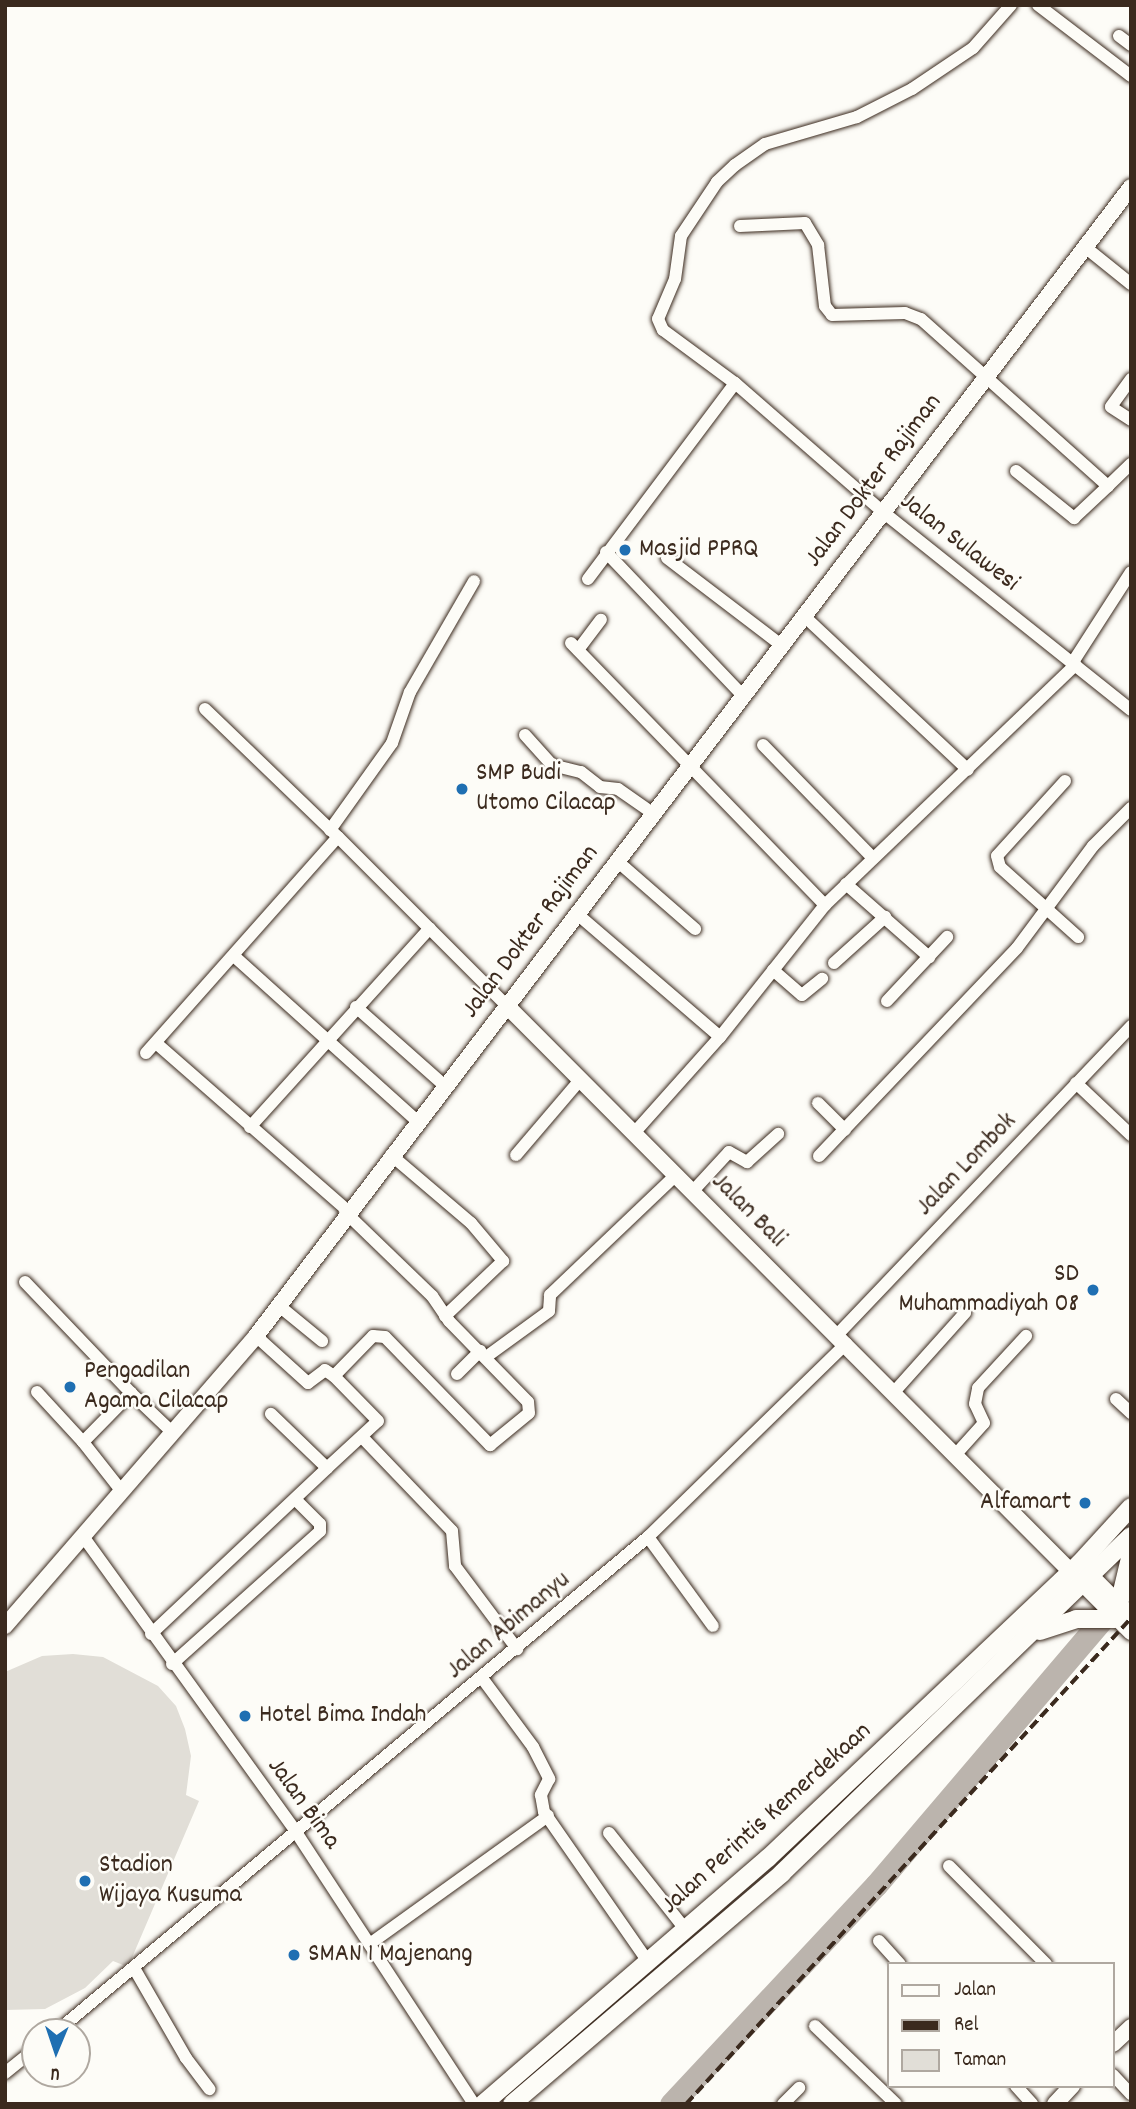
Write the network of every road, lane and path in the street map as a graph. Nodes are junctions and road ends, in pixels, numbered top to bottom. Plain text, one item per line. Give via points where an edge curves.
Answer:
1 (1011, 5) edge
2 (1038, 5) edge
3 (1119, 36) dead end
4 (1131, 45) edge
5 (1131, 76) edge
6 (1131, 187) edge
7 (740, 226) dead end
8 (1085, 247) junction
9 (1131, 284) edge
10 (984, 378) junction
11 (1131, 379) edge
12 (735, 383) junction
13 (1131, 420) edge
14 (1016, 471) dead end
15 (1128, 473) edge
16 (1108, 486) junction
17 (883, 512) junction
18 (606, 552) junction
19 (667, 558) dead end
20 (1131, 572) edge
21 (588, 579) dead end
22 (474, 581) dead end
23 (803, 615) junction
24 (601, 620) dead end
25 (781, 645) junction
26 (1074, 663) junction
27 (742, 695) junction
28 (205, 709) dead end
29 (1131, 710) edge
30 (525, 735) dead end
31 (763, 745) dead end
32 (687, 766) junction
33 (968, 770) junction
34 (1065, 781) dead end
35 (1131, 808) edge
36 (651, 812) junction
37 (334, 833) junction
38 (873, 858) junction
39 (616, 860) junction
40 (846, 884) junction
41 (825, 905) junction
42 (1049, 909) junction
43 (576, 913) junction
44 (885, 918) junction
45 (430, 928) junction
46 (695, 929) dead end
47 (947, 937) dead end
48 (1078, 937) dead end
49 (235, 957) junction
50 (929, 957) junction
51 (834, 963) dead end
52 (773, 970) junction
53 (822, 979) dead end
54 (887, 1001) dead end
55 (507, 1006) junction
56 (356, 1007) junction
57 (1129, 1030) edge
58 (720, 1037) junction
59 (326, 1038) junction
60 (156, 1043) junction
61 (146, 1053) dead end
62 (581, 1079) junction
63 (1076, 1083) junction
64 (445, 1086) junction
65 (818, 1103) dead end
66 (417, 1121) junction
67 (250, 1127) junction
68 (845, 1130) junction
69 (635, 1132) junction
70 (778, 1134) dead end
71 (1131, 1135) edge
72 (391, 1155) junction
73 (516, 1155) dead end
74 (819, 1156) dead end
75 (677, 1174) junction
76 (693, 1191) junction
77 (346, 1211) junction
78 (25, 1282) dead end
79 (278, 1305) junction
80 (965, 1313) dead end
81 (445, 1316) junction
82 (256, 1336) junction
83 (1026, 1336) dead end
84 (842, 1339) junction
85 (322, 1340) dead end
86 (483, 1354) junction
87 (457, 1374) dead end
88 (334, 1376) junction
89 (895, 1391) junction
90 (37, 1392) dead end
91 (131, 1393) junction
92 (1116, 1399) dead end
93 (1131, 1413) edge
94 (271, 1414) dead end
95 (173, 1433) junction
96 (362, 1437) junction
97 (83, 1442) junction
98 (957, 1453) junction
99 (327, 1468) junction
100 (120, 1489) junction
101 (296, 1500) junction
102 (1131, 1507) edge
103 (1131, 1536) edge
104 (648, 1537) junction
105 (85, 1539) junction
106 (1131, 1554) edge
107 (1077, 1572) junction
108 (1122, 1613) edge
109 (8, 1617) edge
110 (713, 1626) dead end
111 (1131, 1632) edge
112 (1035, 1633) junction
113 (151, 1634) junction
114 (517, 1649) junction
115 (172, 1664) junction
116 (482, 1678) junction
117 (544, 1819) junction
118 (296, 1832) junction
119 (609, 1833) dead end
120 (768, 1858) junction
121 (949, 1866) dead end
122 (782, 1873) junction
123 (686, 1930) junction
124 (879, 1941) dead end
125 (371, 1943) junction
126 (898, 1962) edge
127 (1044, 1962) edge
128 (649, 1963) junction
129 (134, 1968) junction
130 (73, 2018) edge
131 (815, 2026) dead end
132 (21, 2060) edge
133 (5, 2073) edge
134 (1115, 2077) edge
135 (799, 2088) dead end
136 (1018, 2088) edge
137 (1070, 2088) edge
138 (209, 2089) dead end
139 (1131, 2094) edge
140 (474, 2104) edge
141 (483, 2104) edge
142 (512, 2104) edge
143 (783, 2104) edge
144 (896, 2104) edge
145 (1032, 2104) edge
146 (1055, 2104) edge

1 - 12 street, Jalan Sulawesi via 973,48 912,89 857,117 765,144 717,183 681,236 675,279 658,319 663,330
2 - 5 street
3 - 4 street
6 - 8 street, Jalan Dokter Rajiman
7 - 10 street via 805,223 818,245 825,306 832,316 905,313 921,319
8 - 9 street
8 - 10 street, Jalan Dokter Rajiman
10 - 16 street
10 - 17 street, Jalan Dokter Rajiman
11 - 13 street via 1111,407
12 - 17 street, Jalan Sulawesi
12 - 18 street via 662,486
14 - 16 street via 1074,518
15 - 16 street
17 - 23 street, Jalan Dokter Rajiman
17 - 26 street, Jalan Sulawesi
18 - 21 street
18 - 27 street
19 - 25 street
20 - 26 street
22 - 37 street via 410,692 393,743
23 - 25 street, Jalan Dokter Rajiman
23 - 33 street
24 - 32 street via 574,646
25 - 27 street, Jalan Dokter Rajiman
26 - 29 street, Jalan Sulawesi
26 - 33 street
27 - 32 street, Jalan Dokter Rajiman
28 - 37 street, Jalan Bali
30 - 36 street via 552,765 581,772 600,787 618,789
31 - 38 street
32 - 36 street, Jalan Dokter Rajiman
32 - 41 street
33 - 38 street
34 - 42 street via 997,856 1000,867
35 - 42 street via 1094,846
36 - 39 street, Jalan Dokter Rajiman
37 - 45 street, Jalan Bali
37 - 49 street
38 - 40 street
39 - 43 street, Jalan Dokter Rajiman
39 - 46 street
40 - 41 street
40 - 44 street
41 - 52 street
42 - 48 street
42 - 68 street via 953,1019
43 - 55 street, Jalan Dokter Rajiman
43 - 58 street
44 - 50 street
44 - 51 street
45 - 55 street, Jalan Bali
45 - 56 street
47 - 50 street
49 - 59 street
49 - 60 street
50 - 54 street
52 - 53 street via 802,995
52 - 58 street
55 - 62 street, Jalan Bali
55 - 64 street, Jalan Dokter Rajiman
56 - 59 street
56 - 64 street
57 - 63 street, Jalan Lombok
58 - 69 street
59 - 66 street
59 - 67 street
60 - 61 street
60 - 67 street
62 - 69 street, Jalan Bali
62 - 73 street
63 - 71 street
63 - 84 street, Jalan Lombok
64 - 66 street, Jalan Dokter Rajiman
65 - 68 street
66 - 72 street, Jalan Dokter Rajiman
67 - 77 street
68 - 74 street
69 - 75 street, Jalan Bali
70 - 76 street via 747,1162 729,1153
72 - 77 street, Jalan Dokter Rajiman
72 - 81 street via 471,1223 503,1261
75 - 76 street, Jalan Bali
75 - 86 street via 550,1295 549,1311
76 - 84 street, Jalan Bali
77 - 79 street, Jalan Dokter Rajiman
77 - 81 street via 432,1296
78 - 91 street
79 - 82 street, Jalan Dokter Rajiman
79 - 85 street
80 - 89 street
81 - 86 street
82 - 88 street via 308,1384 325,1370
82 - 95 street, Jalan Dokter Rajiman
83 - 98 street via 978,1388 975,1404 984,1423
84 - 89 street, Jalan Bali
84 - 104 street, Jalan Abimanyu
86 - 87 street
86 - 88 street via 530,1408 493,1446 385,1337 373,1336
88 - 96 street via 378,1420
89 - 98 street, Jalan Bali
90 - 97 street
91 - 95 street
91 - 97 street
92 - 93 street
94 - 99 street
95 - 100 street, Jalan Dokter Rajiman
96 - 99 street
96 - 114 street via 452,1531 455,1566
97 - 100 street
98 - 107 street, Jalan Bali
99 - 101 street
100 - 105 street, Jalan Dokter Rajiman
101 - 113 street
101 - 115 street via 320,1524 320,1531
102 - 107 main road
103 - 107 main road
104 - 110 street
104 - 114 street, Jalan Abimanyu
105 - 109 street, Jalan Dokter Rajiman
105 - 113 street, Jalan Bima
106 - 108 main road
107 - 108 street, Jalan Bali
107 - 112 main road, Jalan Perintis Kemerdekaan
107 - 120 main road, Jalan Perintis Kemerdekaan
108 - 111 street, Jalan Bali
108 - 112 main road via 1076,1619
112 - 122 main road, Jalan Perintis Kemerdekaan
113 - 115 street, Jalan Bima
114 - 116 street, Jalan Abimanyu
115 - 118 street, Jalan Bima
116 - 117 street via 533,1747 549,1779 540,1800
116 - 118 street, Jalan Abimanyu
117 - 125 street
117 - 128 street
118 - 125 street, Jalan Bima
118 - 129 street, Jalan Abimanyu
119 - 123 street
120 - 122 main road
120 - 123 main road, Jalan Perintis Kemerdekaan
121 - 127 street
122 - 142 main road, Jalan Perintis Kemerdekaan
123 - 128 main road, Jalan Perintis Kemerdekaan
124 - 126 street
125 - 140 street, Jalan Bima
128 - 141 main road, Jalan Perintis Kemerdekaan
129 - 130 street, Jalan Abimanyu
129 - 138 street
131 - 144 street
132 - 133 street
134 - 139 street
135 - 143 street
136 - 145 street
137 - 146 street

